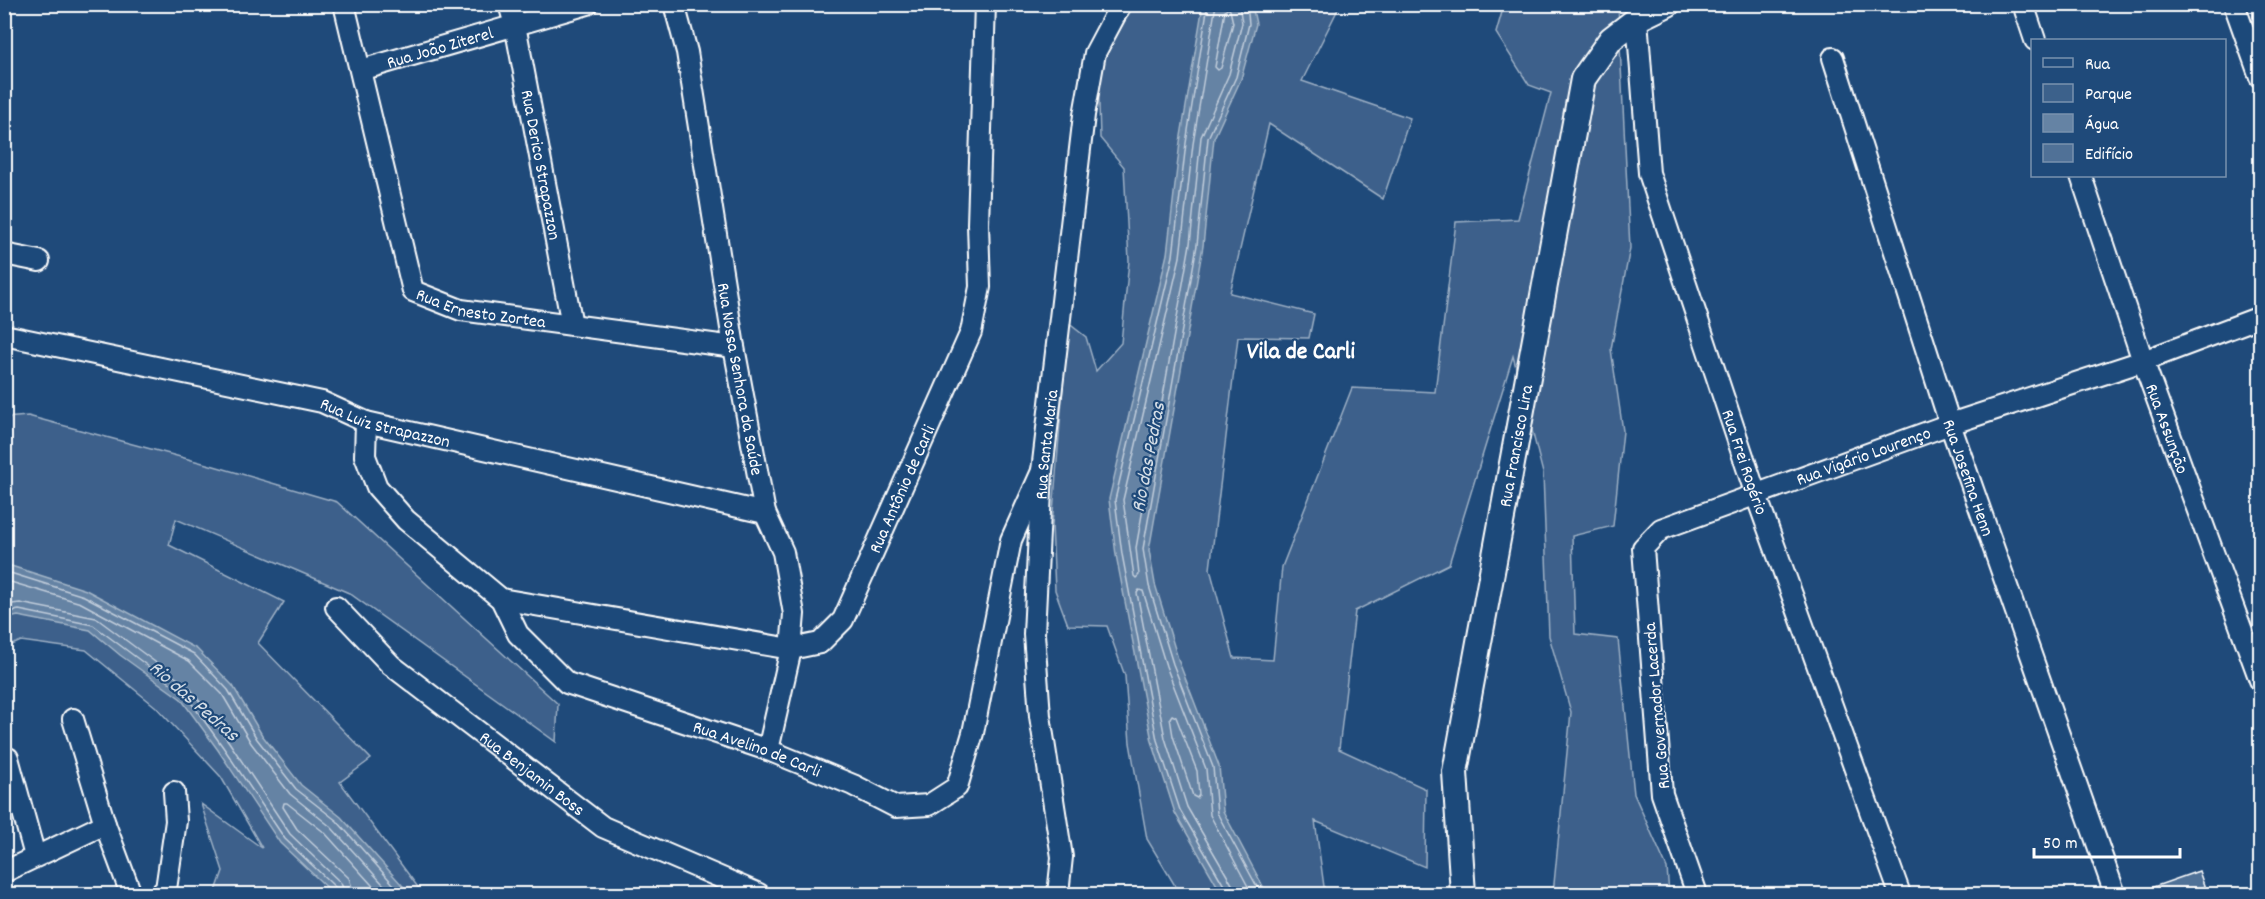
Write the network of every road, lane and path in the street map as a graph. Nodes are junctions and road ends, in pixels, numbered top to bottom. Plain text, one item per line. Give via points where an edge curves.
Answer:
1 (344, 4) edge
2 (509, 4) edge
3 (588, 4) edge
4 (674, 4) edge
5 (984, 4) edge
6 (1121, 4) edge
7 (1668, 4) edge
8 (2023, 4) edge
9 (2234, 4) edge
10 (1637, 19) junction
11 (516, 26) junction
12 (2035, 39) edge
13 (1833, 58) dead end
14 (361, 70) junction
15 (2260, 77) edge
16 (2081, 177) edge
17 (4, 254) edge
18 (39, 261) dead end
19 (2260, 317) edge
20 (572, 325) junction
21 (4, 335) edge
22 (734, 347) junction
23 (2143, 361) junction
24 (366, 422) junction
25 (1950, 424) junction
26 (1042, 471) junction
27 (1756, 495) junction
28 (765, 513) junction
29 (1642, 548) joint
30 (501, 599) junction
31 (336, 607) dead end
32 (790, 649) junction
33 (2260, 680) edge
34 (73, 719) dead end
35 (768, 750) junction
36 (8, 758) dead end
37 (174, 792) dead end
38 (105, 824) junction
39 (36, 856) junction
40 (4, 872) edge
41 (131, 894) edge
42 (160, 894) edge
43 (759, 894) edge
44 (1058, 894) edge
45 (1463, 894) edge
46 (1697, 894) edge
47 (1900, 894) edge
48 (2115, 894) edge

1 - 14 street, Rua Ernesto Zortea
2 - 11 street, Rua Derico Strapazzon
3 - 11 street, Rua João Ziterel
4 - 22 street, Rua Nossa Senhora da Saúde via 687,52
5 - 32 street, Rua Antônio de Carli via 980,287 971,332 843,620 820,643
6 - 26 street, Rua Santa Maria via 1095,53 1084,115
7 - 10 street, Rua Francisco Lira
8 - 12 street
9 - 15 street
10 - 27 street, Rua Frei Rogério via 1649,172
10 - 45 street, Rua Francisco Lira via 1611,39 1584,79 1455,772
11 - 14 street, Rua João Ziterel
11 - 20 street, Rua Derico Strapazzon
13 - 25 street, Rua Josefina Henn
14 - 20 street, Rua Ernesto Zortea via 413,291 461,310
16 - 23 street, Rua Assunção
17 - 18 street
19 - 23 street, Rua Vigário Lourenço
20 - 22 street, Rua Ernesto Zortea
21 - 24 street, Rua Luiz Strapazzon via 322,402
22 - 28 street, Rua Nossa Senhora da Saúde
23 - 25 street, Rua Vigário Lourenço
23 - 33 street, Rua Assunção
24 - 28 street, Rua Luiz Strapazzon
24 - 30 street, Rua Avelino de Carli via 364,456 377,487 406,520
25 - 27 street, Rua Vigário Lourenço
25 - 48 street, Rua Josefina Henn
26 - 35 street, Rua Avelino de Carli via 1011,540 973,733 957,787 929,806 896,807
26 - 44 street, Rua Santa Maria via 1034,634 1040,716 1062,857
27 - 29 street, Rua Vigário Lourenço via 1661,529
27 - 47 street, Rua Frei Rogério
28 - 32 street, Rua Nossa Senhora da Saúde via 783,552 794,614
29 - 46 street, Rua Governador Lacerda via 1662,794
30 - 32 street, Rua Antônio de Carli
30 - 35 street, Rua Avelino de Carli via 518,634 567,683
31 - 43 street, Rua Benjamin Boss via 391,664 603,827
32 - 35 street, Rua Nossa Senhora da Saúde
34 - 38 street
36 - 39 street
37 - 42 street via 176,821 166,889
38 - 39 street
38 - 41 street
39 - 40 street

